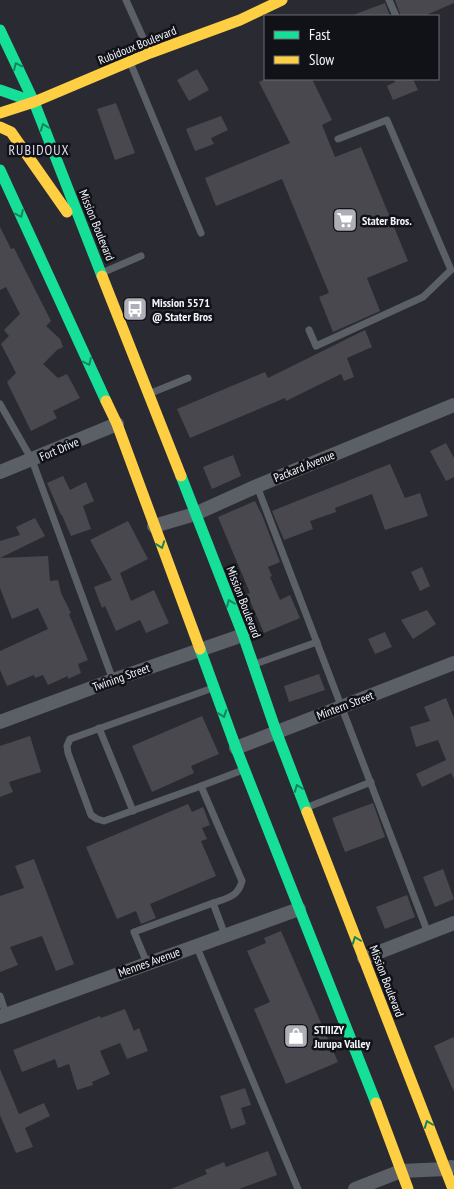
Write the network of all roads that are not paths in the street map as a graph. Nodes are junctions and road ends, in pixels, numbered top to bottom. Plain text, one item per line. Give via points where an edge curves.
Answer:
1 (126, 0) edge
2 (282, 0) edge
3 (390, 0) edge
4 (396, 15) edge
5 (0, 30) edge
6 (150, 53) junction
7 (130, 62) junction
8 (0, 90) edge
9 (34, 102) junction
10 (0, 114) edge
11 (0, 127) edge
12 (338, 139) dead end
13 (0, 170) edge
14 (201, 233) dead end
15 (86, 237) junction
16 (141, 256) dead end
17 (101, 274) junction
18 (309, 330) dead end
19 (188, 378) dead end
20 (147, 394) junction
21 (0, 404) edge
22 (454, 405) edge
23 (117, 424) junction
24 (32, 460) junction
25 (0, 472) edge
26 (257, 486) junction
27 (195, 514) junction
28 (154, 526) junction
29 (243, 635) junction
30 (317, 642) junction
31 (199, 649) junction
32 (454, 663) edge
33 (252, 665) junction
34 (113, 680) junction
35 (213, 688) junction
36 (342, 706) junction
37 (0, 722) edge
38 (99, 728) junction
39 (276, 731) junction
40 (236, 748) junction
41 (244, 769) junction
42 (370, 782) junction
43 (201, 786) junction
44 (306, 808) junction
45 (133, 811) junction
46 (213, 903) junction
47 (300, 909) junction
48 (454, 923) edge
49 (428, 933) junction
50 (224, 935) junction
51 (196, 945) junction
52 (364, 958) junction
53 (147, 963) junction
54 (0, 996) edge
55 (3, 1016) edge
56 (450, 1168) edge
57 (401, 1171) junction
58 (298, 1189) edge
59 (355, 1189) edge
60 (408, 1189) edge
61 (453, 1189) edge

1 - 6 lane
2 - 6 main road, Rubidoux Boulevard via 240,20
3 - 4 lane
9 -> 5 main road, Mission Boulevard
6 - 7 main road, Rubidoux Boulevard
7 - 9 main road, Rubidoux Boulevard
7 - 14 lane
8 - 9 main road
9 - 10 main road, Rubidoux Boulevard
15 -> 9 main road, Mission Boulevard
11 - 15 main road via 11,132
12 - 18 lane via 387,120 451,270 423,297 316,346
13 -> 23 main road
15 - 17 main road, Mission Boulevard
16 - 17 lane
17 - 20 main road, Mission Boulevard
19 - 20 lane
20 - 27 main road, Mission Boulevard
21 - 24 lane
22 - 26 street, Packard Avenue
23 - 24 street, Fort Drive
23 - 28 main road
24 - 25 street, Fort Drive
24 - 34 lane
26 - 27 street, Packard Avenue
26 - 30 lane
27 - 28 street, Packard Avenue
29 -> 27 main road, Mission Boulevard
28 -> 31 main road
29 - 31 street, Twining Street
29 - 33 main road, Mission Boulevard
30 - 33 lane
30 - 36 lane
31 - 34 street, Twining Street
31 - 35 main road
32 - 36 street, Mintern Street
33 - 39 main road, Mission Boulevard
34 - 37 street, Twining Street
35 - 38 lane
35 -> 40 main road
36 - 39 street, Mintern Street
36 - 42 lane
38 - 45 lane
38 - 45 lane via 70,739 67,746 91,815 104,821
39 - 40 street, Mintern Street
44 -> 39 main road, Mission Boulevard
40 - 41 main road
41 - 43 lane
41 - 47 main road
42 - 44 lane
42 - 49 lane
43 - 45 lane
43 - 46 lane via 242,881 236,895
52 -> 44 main road, Mission Boulevard
46 - 50 lane
46 - 53 lane via 134,932
47 - 50 street, Mennes Avenue
47 - 57 main road
48 - 49 street
49 - 52 street
50 - 51 street, Mennes Avenue
51 - 53 street, Mennes Avenue
51 - 58 lane
56 -> 52 main road, Mission Boulevard
53 - 55 street, Mennes Avenue
54 - 55 lane
56 - 57 street
56 - 61 main road, Mission Boulevard
57 - 59 street
57 - 60 main road

